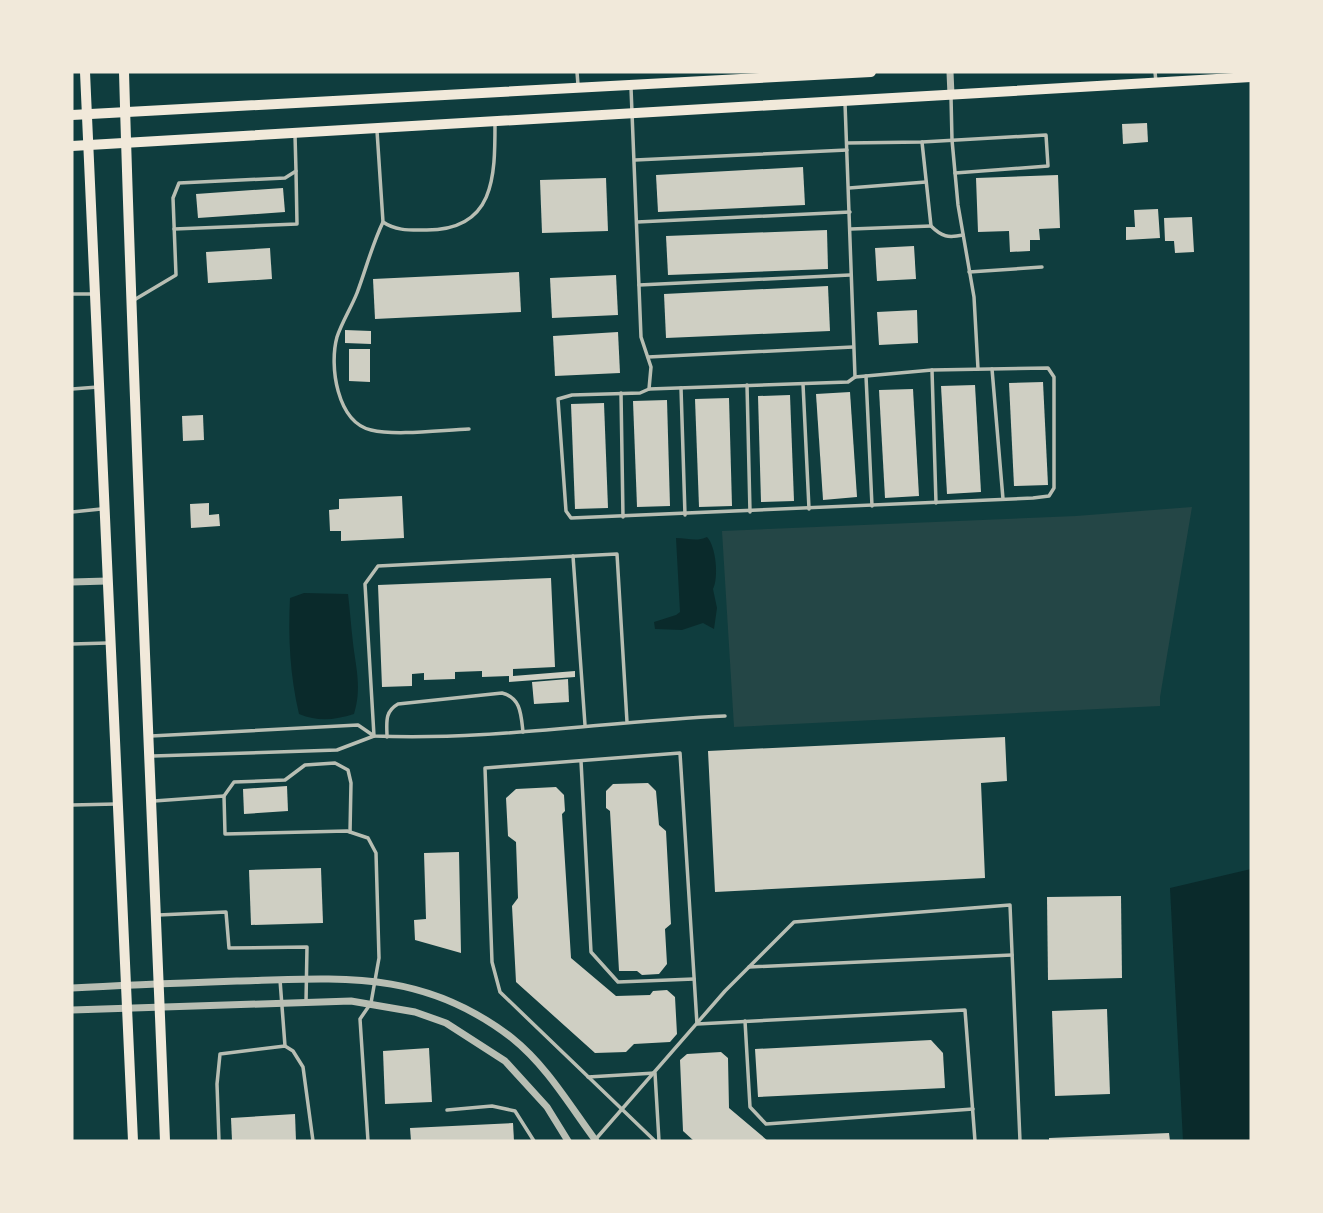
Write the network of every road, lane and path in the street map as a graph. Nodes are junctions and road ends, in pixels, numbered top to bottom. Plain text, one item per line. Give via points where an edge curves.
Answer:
1 (85, 72) edge
2 (124, 72) edge
3 (577, 72) edge
4 (871, 72) edge
5 (950, 72) edge
6 (1156, 72) edge
7 (1251, 77) edge
8 (1156, 84) junction
9 (631, 85) junction
10 (578, 88) junction
11 (951, 95) junction
12 (845, 101) junction
13 (125, 112) junction
14 (633, 113) junction
15 (86, 114) junction
16 (72, 115) edge
17 (495, 122) junction
18 (377, 129) junction
19 (295, 134) junction
20 (951, 140) junction
21 (126, 142) junction
22 (922, 142) junction
23 (847, 143) junction
24 (87, 145) junction
25 (72, 146) edge
26 (847, 150) junction
27 (635, 160) junction
28 (296, 171) junction
29 (955, 173) junction
30 (926, 182) junction
31 (849, 188) junction
32 (850, 212) junction
33 (383, 222) junction
34 (637, 222) junction
35 (931, 226) junction
36 (174, 229) junction
37 (851, 229) junction
38 (963, 235) junction
39 (1042, 267) dead end
40 (969, 272) junction
41 (850, 275) junction
42 (639, 285) junction
43 (72, 294) edge
44 (94, 295) junction
45 (132, 301) junction
46 (853, 348) junction
47 (648, 357) junction
48 (978, 369) junction
49 (992, 369) junction
50 (932, 370) junction
51 (866, 376) junction
52 (855, 377) junction
53 (803, 384) junction
54 (747, 386) junction
55 (98, 387) junction
56 (72, 388) edge
57 (681, 388) junction
58 (649, 389) junction
59 (621, 393) junction
60 (468, 429) dead end
61 (1003, 499) junction
62 (936, 503) junction
63 (872, 506) junction
64 (104, 509) junction
65 (809, 509) junction
66 (72, 512) edge
67 (750, 512) junction
68 (685, 514) junction
69 (623, 517) junction
70 (573, 556) junction
71 (107, 580) junction
72 (72, 582) edge
73 (110, 643) junction
74 (72, 645) edge
75 (725, 716) dead end
76 (627, 722) junction
77 (585, 726) junction
78 (523, 732) junction
79 (150, 736) junction
80 (374, 736) junction
81 (387, 737) junction
82 (151, 756) junction
83 (581, 761) junction
84 (224, 796) junction
85 (152, 801) junction
86 (118, 804) junction
87 (72, 806) edge
88 (350, 832) junction
89 (156, 915) junction
90 (1012, 955) junction
91 (749, 967) junction
92 (306, 979) junction
93 (694, 979) junction
94 (280, 980) junction
95 (374, 981) junction
96 (158, 984) junction
97 (127, 985) junction
98 (72, 988) edge
99 (306, 1003) junction
100 (371, 1003) junction
101 (283, 1004) junction
102 (128, 1008) junction
103 (159, 1008) junction
104 (72, 1010) edge
105 (745, 1021) junction
106 (697, 1024) junction
107 (285, 1046) junction
108 (654, 1073) junction
109 (588, 1077) junction
110 (973, 1109) junction
111 (447, 1110) dead end
112 (622, 1110) junction
113 (134, 1141) edge
114 (165, 1141) edge
115 (219, 1141) edge
116 (313, 1141) edge
117 (368, 1141) edge
118 (534, 1141) edge
119 (568, 1141) edge
120 (595, 1141) edge
121 (657, 1141) edge
122 (975, 1141) edge
123 (1020, 1141) edge

1 - 15 main road
2 - 13 main road
3 - 10 lane
4 - 9 main road
5 - 11 street
6 - 8 lane
7 - 8 main road
8 - 11 main road
9 - 10 main road
9 - 14 lane
10 - 13 main road
11 - 12 main road
11 - 20 lane
12 - 14 main road
12 - 23 lane
13 - 15 main road
13 - 21 main road
14 - 17 main road
14 - 27 lane
15 - 16 main road
15 - 24 main road
17 - 18 main road
17 - 33 lane via 495,170 489,195 478,213 449,229 401,230
18 - 19 main road
18 - 33 lane
19 - 21 main road
19 - 28 lane
20 - 22 lane
20 - 29 lane
20 - 29 lane via 1046,135 1048,166
21 - 24 main road
21 - 45 main road
22 - 23 lane
22 - 30 lane
23 - 26 lane
24 - 25 main road
24 - 44 main road
26 - 27 lane
26 - 31 lane
27 - 34 lane
28 - 36 lane via 285,178 179,183 173,198
28 - 36 lane via 297,224
29 - 38 lane
30 - 31 lane
30 - 35 lane
31 - 32 lane
32 - 34 lane
32 - 37 lane
33 - 60 lane via 337,337 336,375 345,409 356,423 371,430
34 - 42 lane
35 - 37 lane
35 - 38 lane via 949,237
36 - 45 lane via 176,275
37 - 41 lane
38 - 40 lane
39 - 40 lane
40 - 48 lane
41 - 42 lane
41 - 46 lane
42 - 47 lane via 641,337
43 - 44 lane
44 - 55 main road
45 - 79 main road
46 - 47 lane
46 - 52 lane
47 - 58 lane via 652,367
48 - 49 lane
48 - 50 lane
49 - 61 lane
49 - 61 lane via 1048,368 1054,377 1054,488 1049,496
50 - 51 lane
50 - 62 lane
51 - 52 lane
51 - 63 lane
52 - 53 lane via 848,382
53 - 54 lane
53 - 65 lane
54 - 57 lane
54 - 67 lane
55 - 56 lane
55 - 64 main road
57 - 58 lane
57 - 68 lane
58 - 59 lane
59 - 69 lane
59 - 69 lane via 558,399 566,510 571,518
61 - 62 lane
62 - 63 lane
63 - 65 lane
64 - 66 lane
64 - 71 main road
65 - 67 lane
67 - 68 lane
68 - 69 lane
70 - 76 lane via 617,554
70 - 77 lane
70 - 80 lane via 378,566 365,584
71 - 72 street
71 - 73 main road
73 - 74 lane
73 - 86 main road
75 - 76 lane
76 - 77 lane
77 - 78 lane
78 - 81 lane
78 - 81 lane via 517,701 502,693 398,704 386,716
79 - 80 lane via 358,725
79 - 82 main road
80 - 81 lane
80 - 82 lane via 337,750
82 - 85 main road
83 - 93 lane via 591,952 618,982
83 - 93 lane via 680,753
83 - 109 lane via 485,768 492,962 500,992
84 - 85 lane
84 - 88 lane via 225,834
84 - 88 lane via 233,782 285,780 304,765 335,763 348,770 351,783
85 - 89 main road
86 - 87 lane
86 - 97 main road
88 - 95 lane via 368,838 376,853 379,958
89 - 92 lane via 226,912 229,948 307,947
89 - 96 main road
90 - 91 lane
90 - 91 lane via 1010,905 794,922
90 - 123 lane
91 - 106 lane
92 - 94 street
92 - 95 street
92 - 99 lane
93 - 106 lane
94 - 96 street
94 - 101 lane
95 - 100 lane
95 - 120 street via 415,988 443,999 513,1039 555,1084
96 - 97 street
96 - 103 main road
97 - 98 street
97 - 102 main road
99 - 100 street
99 - 101 street
100 - 117 lane via 360,1018
100 - 119 street via 446,1023 505,1061 547,1107
101 - 103 street
101 - 107 lane
102 - 103 street
102 - 104 street
102 - 113 main road
103 - 114 main road
105 - 106 lane
105 - 110 lane via 750,1107 766,1125
105 - 110 lane via 965,1010
106 - 108 lane
107 - 115 lane via 220,1054
107 - 116 lane via 303,1067
108 - 109 lane
108 - 112 lane
108 - 121 lane
109 - 112 lane
110 - 122 lane
111 - 118 lane via 492,1106 515,1111
112 - 120 lane
112 - 121 lane

